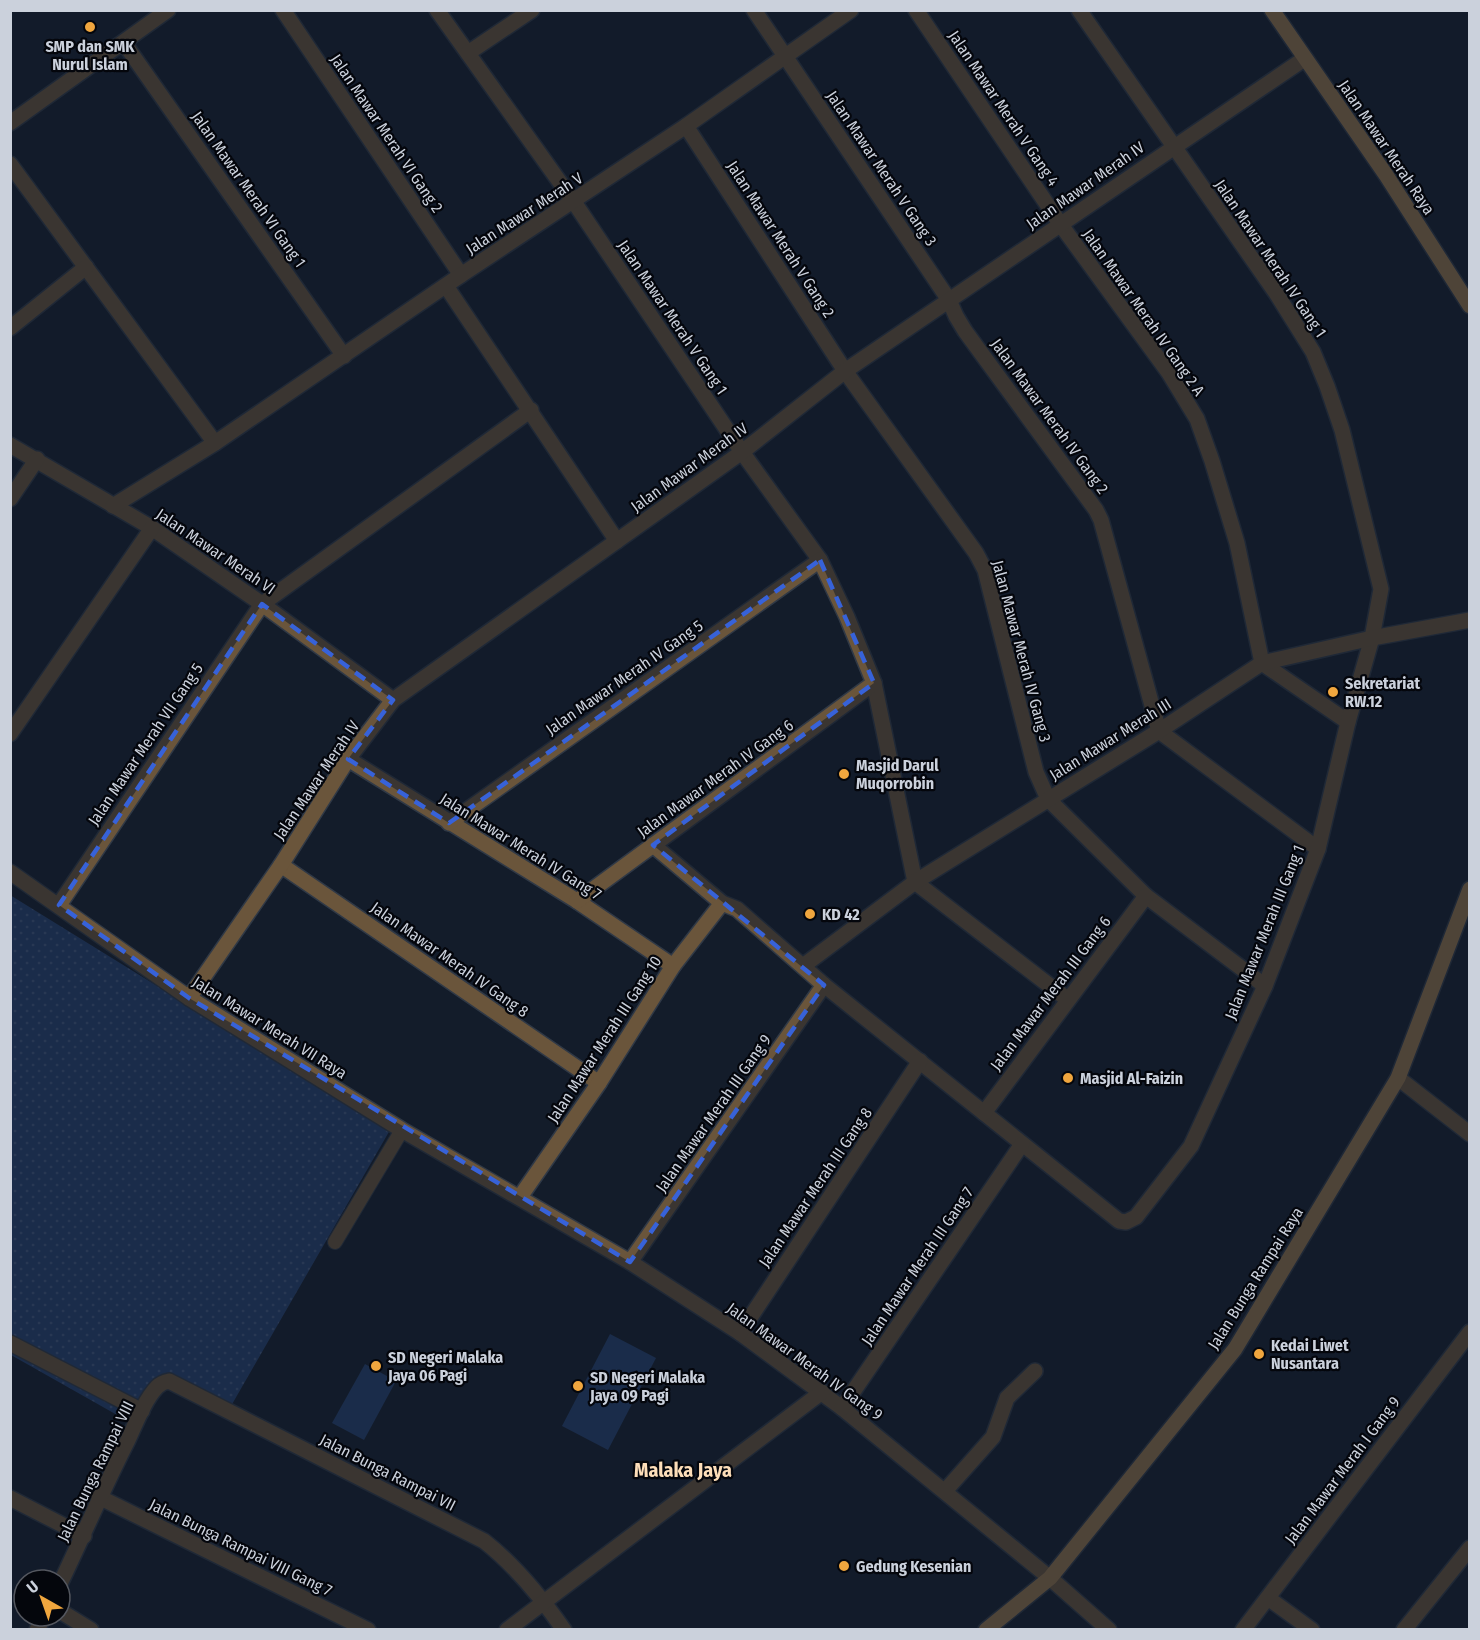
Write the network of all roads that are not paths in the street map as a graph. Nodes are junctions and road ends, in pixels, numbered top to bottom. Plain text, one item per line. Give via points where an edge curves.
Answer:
1 (168, 10) edge
2 (283, 10) edge
3 (437, 10) edge
4 (532, 10) edge
5 (754, 10) edge
6 (851, 10) edge
7 (916, 10) edge
8 (1079, 10) edge
9 (1272, 10) edge
10 (124, 43) junction
11 (468, 53) junction
12 (785, 57) junction
13 (1304, 59) junction
14 (10, 123) edge
15 (686, 126) junction
16 (1173, 147) junction
17 (10, 164) edge
18 (574, 202) junction
19 (1061, 225) junction
20 (86, 267) junction
21 (461, 275) junction
22 (446, 286) junction
23 (949, 300) junction
24 (1470, 306) edge
25 (10, 328) edge
26 (344, 356) junction
27 (845, 371) junction
28 (531, 410) junction
29 (215, 443) junction
30 (10, 445) edge
31 (742, 452) junction
32 (37, 459) junction
33 (10, 499) edge
34 (113, 506) junction
35 (152, 528) junction
36 (617, 541) junction
37 (820, 560) junction
38 (262, 604) junction
39 (1470, 620) edge
40 (1372, 638) junction
41 (1262, 663) junction
42 (874, 683) junction
43 (393, 700) junction
44 (1348, 722) junction
45 (1159, 731) junction
46 (10, 734) edge
47 (348, 759) junction
48 (1048, 799) junction
49 (449, 823) junction
50 (653, 845) junction
51 (1318, 849) junction
52 (281, 864) junction
53 (10, 872) edge
54 (915, 882) junction
55 (1470, 889) edge
56 (1146, 896) junction
57 (577, 901) junction
58 (722, 903) junction
59 (58, 905) junction
60 (673, 966) junction
61 (803, 966) junction
62 (824, 985) junction
63 (1265, 986) junction
64 (189, 998) junction
65 (1067, 999) junction
66 (920, 1061) junction
67 (1398, 1078) junction
68 (598, 1083) junction
69 (984, 1113) junction
70 (402, 1130) junction
71 (1470, 1134) edge
72 (1022, 1144) junction
73 (520, 1197) junction
74 (335, 1242) dead end
75 (630, 1262) junction
76 (1470, 1332) edge
77 (740, 1333) junction
78 (10, 1343) edge
79 (1035, 1371) dead end
80 (169, 1381) joint
81 (822, 1392) junction
82 (842, 1408) junction
83 (142, 1411) junction
84 (945, 1491) junction
85 (99, 1497) junction
86 (10, 1498) edge
87 (84, 1536) junction
88 (1470, 1548) edge
89 (68, 1568) edge
90 (1050, 1578) junction
91 (1268, 1598) junction
92 (545, 1602) junction
93 (72, 1618) edge
94 (91, 1629) edge
95 (368, 1629) edge
96 (507, 1629) edge
97 (564, 1629) edge
98 (986, 1629) edge
99 (1109, 1629) edge
100 (1243, 1629) edge
101 (1312, 1629) edge
102 (1404, 1629) edge

1 - 10 street
2 - 21 street, Jalan Mawar Merah VI Gang 2
3 - 11 street, Jalan Mawar Merah V Gang 1
4 - 11 street
5 - 12 street, Jalan Mawar Merah V Gang 3
6 - 12 street, Jalan Mawar Merah V
7 - 19 street, Jalan Mawar Merah V Gang 4
8 - 16 street, Jalan Mawar Merah IV Gang 1
9 - 13 street, Jalan Mawar Merah Raya
10 - 14 street
10 - 26 street, Jalan Mawar Merah VI Gang 1
11 - 18 street, Jalan Mawar Merah V Gang 1
12 - 15 street, Jalan Mawar Merah V
12 - 23 street, Jalan Mawar Merah V Gang 3
13 - 16 street, Jalan Mawar Merah IV
13 - 24 street, Jalan Mawar Merah Raya via 1386,175
15 - 18 street, Jalan Mawar Merah V
15 - 27 street, Jalan Mawar Merah V Gang 2
16 - 19 street, Jalan Mawar Merah IV
16 - 40 street, Jalan Mawar Merah IV Gang 1 via 1298,326 1328,386 1352,465 1381,590
17 - 20 street
18 - 21 street, Jalan Mawar Merah V
18 - 31 street, Jalan Mawar Merah V Gang 1
19 - 23 street, Jalan Mawar Merah IV
19 - 41 street, Jalan Mawar Merah IV Gang 2 A via 1169,373 1197,419 1237,543
20 - 25 street
20 - 29 street
21 - 22 street, Jalan Mawar Merah V
22 - 26 street, Jalan Mawar Merah V
22 - 28 street
23 - 27 street, Jalan Mawar Merah IV
23 - 45 street, Jalan Mawar Merah IV Gang 2 via 965,331 1087,495 1101,520
26 - 29 street, Jalan Mawar Merah V
27 - 31 street, Jalan Mawar Merah IV
27 - 48 street, Jalan Mawar Merah IV Gang 3 via 985,570 1036,772
28 - 36 street
28 - 38 street
29 - 34 street, Jalan Mawar Merah V
30 - 32 street, Jalan Mawar Merah VI
31 - 36 street, Jalan Mawar Merah IV
31 - 37 street, Jalan Mawar Merah V Gang 1
32 - 33 street
32 - 34 street, Jalan Mawar Merah VI
34 - 35 street, Jalan Mawar Merah VI
35 - 38 street, Jalan Mawar Merah VI
35 - 46 street
36 - 43 street, Jalan Mawar Merah IV
37 - 42 street, Jalan Mawar Merah V Gang 1
37 - 49 street, Jalan Mawar Merah IV Gang 5
38 - 43 street, Jalan Mawar Merah VI
38 - 59 street, Jalan Mawar Merah VII Gang 5
39 - 40 street, Jalan Mawar Merah III
40 - 41 street, Jalan Mawar Merah III
40 - 44 street, Jalan Mawar Merah III Gang 1
41 - 44 street
41 - 45 street, Jalan Mawar Merah III
42 - 50 street, Jalan Mawar Merah IV Gang 6
42 - 54 street, Jalan Mawar Merah V Gang 1
43 - 47 street, Jalan Mawar Merah IV
44 - 51 street, Jalan Mawar Merah III Gang 1
45 - 48 street, Jalan Mawar Merah III
45 - 51 street
47 - 49 street, Jalan Mawar Merah IV Gang 7
47 - 52 street, Jalan Mawar Merah IV
48 - 54 street, Jalan Mawar Merah III
48 - 56 street
49 - 57 street, Jalan Mawar Merah IV Gang 7
50 - 57 street, Jalan Mawar Merah IV Gang 6
50 - 58 street
51 - 63 street, Jalan Mawar Merah III Gang 1
52 - 64 street, Jalan Mawar Merah IV
52 - 68 street, Jalan Mawar Merah IV Gang 8
53 - 59 street, Jalan Mawar Merah VII Raya
54 - 61 street, Jalan Mawar Merah III
54 - 65 street
55 - 67 street, Jalan Bunga Rampai Raya
56 - 63 street
56 - 65 street, Jalan Mawar Merah III Gang 6
57 - 60 street, Jalan Mawar Merah IV Gang 7
58 - 60 street, Jalan Mawar Merah III Gang 10
58 - 61 street via 737,909
59 - 64 street, Jalan Mawar Merah VII Raya
60 - 68 street, Jalan Mawar Merah III Gang 10
61 - 62 street
62 - 66 street
62 - 75 street, Jalan Mawar Merah III Gang 9
63 - 72 street, Jalan Mawar Merah III Gang 1 via 1191,1146 1136,1217 1119,1221
64 - 70 street, Jalan Mawar Merah VII Raya
65 - 69 street, Jalan Mawar Merah III Gang 6
66 - 69 street
66 - 77 street, Jalan Mawar Merah III Gang 8
67 - 71 street
67 - 90 street, Jalan Bunga Rampai Raya via 1235,1349
68 - 73 street, Jalan Mawar Merah III Gang 10
69 - 72 street
70 - 73 street, Jalan Mawar Merah VII Raya
70 - 74 lane
72 - 82 street, Jalan Mawar Merah III Gang 7
73 - 75 street, Jalan Mawar Merah IV Gang 9
75 - 77 street, Jalan Mawar Merah IV Gang 9
76 - 91 street, Jalan Mawar Merah I Gang 9
77 - 81 street, Jalan Mawar Merah IV Gang 9
78 - 83 street
79 - 84 street via 1007,1398 993,1437
80 - 83 street, Jalan Bunga Rampai VIII via 155,1389
80 - 92 street, Jalan Bunga Rampai VII via 484,1541
81 - 82 street, Jalan Mawar Merah IV Gang 9
81 - 92 street
82 - 84 street, Jalan Mawar Merah IV Gang 9
83 - 85 street, Jalan Bunga Rampai VIII
84 - 90 street, Jalan Mawar Merah IV Gang 9
85 - 87 street, Jalan Bunga Rampai VIII
85 - 95 street, Jalan Bunga Rampai VIII Gang 7
86 - 87 street
87 - 89 street, Jalan Bunga Rampai VIII
88 - 102 street
90 - 98 street, Jalan Bunga Rampai Raya
90 - 99 street, Jalan Mawar Merah IV Gang 9
91 - 100 street, Jalan Mawar Merah I Gang 9
91 - 101 street
92 - 96 street
92 - 97 street, Jalan Bunga Rampai VII
93 - 94 street

